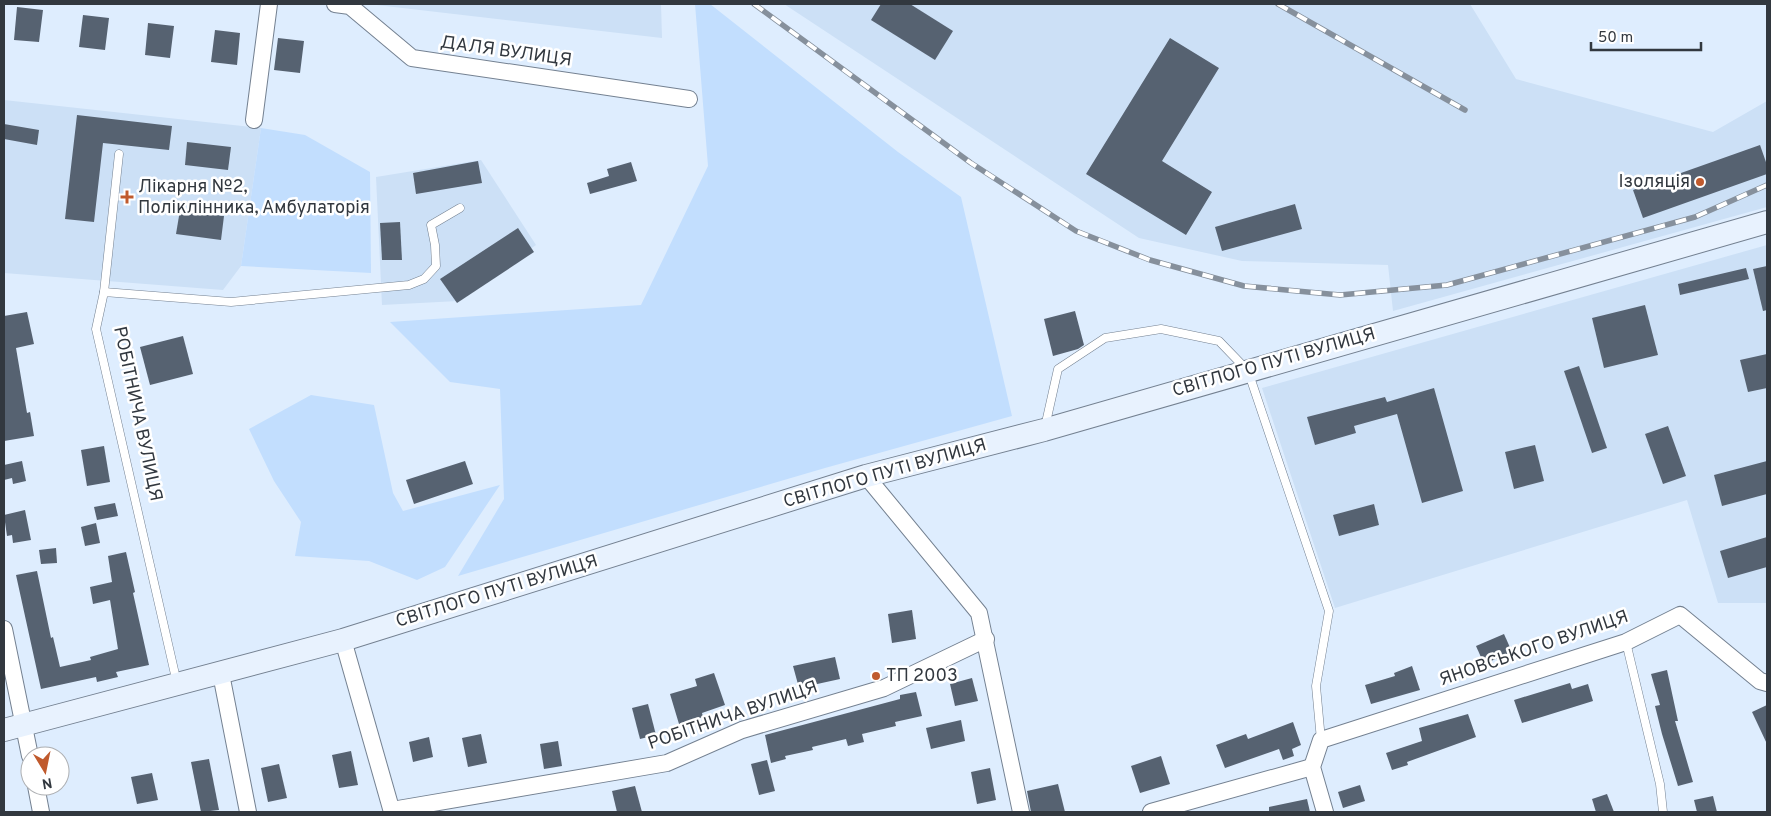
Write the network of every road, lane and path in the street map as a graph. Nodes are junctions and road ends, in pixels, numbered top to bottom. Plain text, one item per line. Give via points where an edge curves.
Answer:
1 (269, 4) edge
2 (335, 4) edge
3 (689, 99) dead end
4 (254, 120) dead end
5 (120, 154) dead end
6 (460, 208) dead end
7 (1767, 222) edge
8 (104, 292) junction
9 (1248, 371) junction
10 (1044, 430) junction
11 (866, 476) junction
12 (4, 629) edge
13 (986, 639) junction
14 (343, 640) junction
15 (1626, 642) junction
16 (220, 674) junction
17 (1767, 683) edge
18 (178, 685) junction
19 (14, 727) edge
20 (1321, 740) junction
21 (24, 746) edge
22 (1312, 766) junction
23 (38, 796) edge
24 (392, 811) edge
25 (41, 812) edge
26 (248, 812) edge
27 (1020, 812) edge
28 (1152, 812) edge
29 (1325, 812) edge
30 (1663, 812) edge

1 - 4 street
2 - 3 street, ДАЛЯ ВУЛИЦЯ via 350,6 412,58
5 - 8 lane, РОБІТНИЧА ВУЛИЦЯ
6 - 8 lane via 431,225 436,266 424,279 409,285 231,302
7 - 9 main road, СВІТЛОГО ПУТІ ВУЛИЦЯ
8 - 18 lane, РОБІТНИЧА ВУЛИЦЯ via 96,329
9 - 10 main road, СВІТЛОГО ПУТІ ВУЛИЦЯ
9 - 10 lane via 1218,341 1161,329 1105,338 1058,369
9 - 20 lane via 1329,611 1316,686
10 - 11 main road, СВІТЛОГО ПУТІ ВУЛИЦЯ
11 - 13 street via 979,613
11 - 14 main road, СВІТЛОГО ПУТІ ВУЛИЦЯ
12 - 19 street
13 - 24 street, РОБІТНИЧА ВУЛИЦЯ via 884,688 742,730 667,763
13 - 27 street
14 - 16 main road, СВІТЛОГО ПУТІ ВУЛИЦЯ
14 - 24 street, РОБІТНИЧА ВУЛИЦЯ
15 - 17 street, ЯНОВСЬКОГО ВУЛИЦЯ via 1680,615 1760,681
15 - 20 street, ЯНОВСЬКОГО ВУЛИЦЯ
15 - 30 lane via 1660,784
16 - 18 main road, СВІТЛОГО ПУТІ ВУЛИЦЯ
16 - 26 street
18 - 19 main road, СВІТЛОГО ПУТІ ВУЛИЦЯ
19 - 21 street
20 - 22 street
22 - 28 street
22 - 29 street
23 - 25 street

